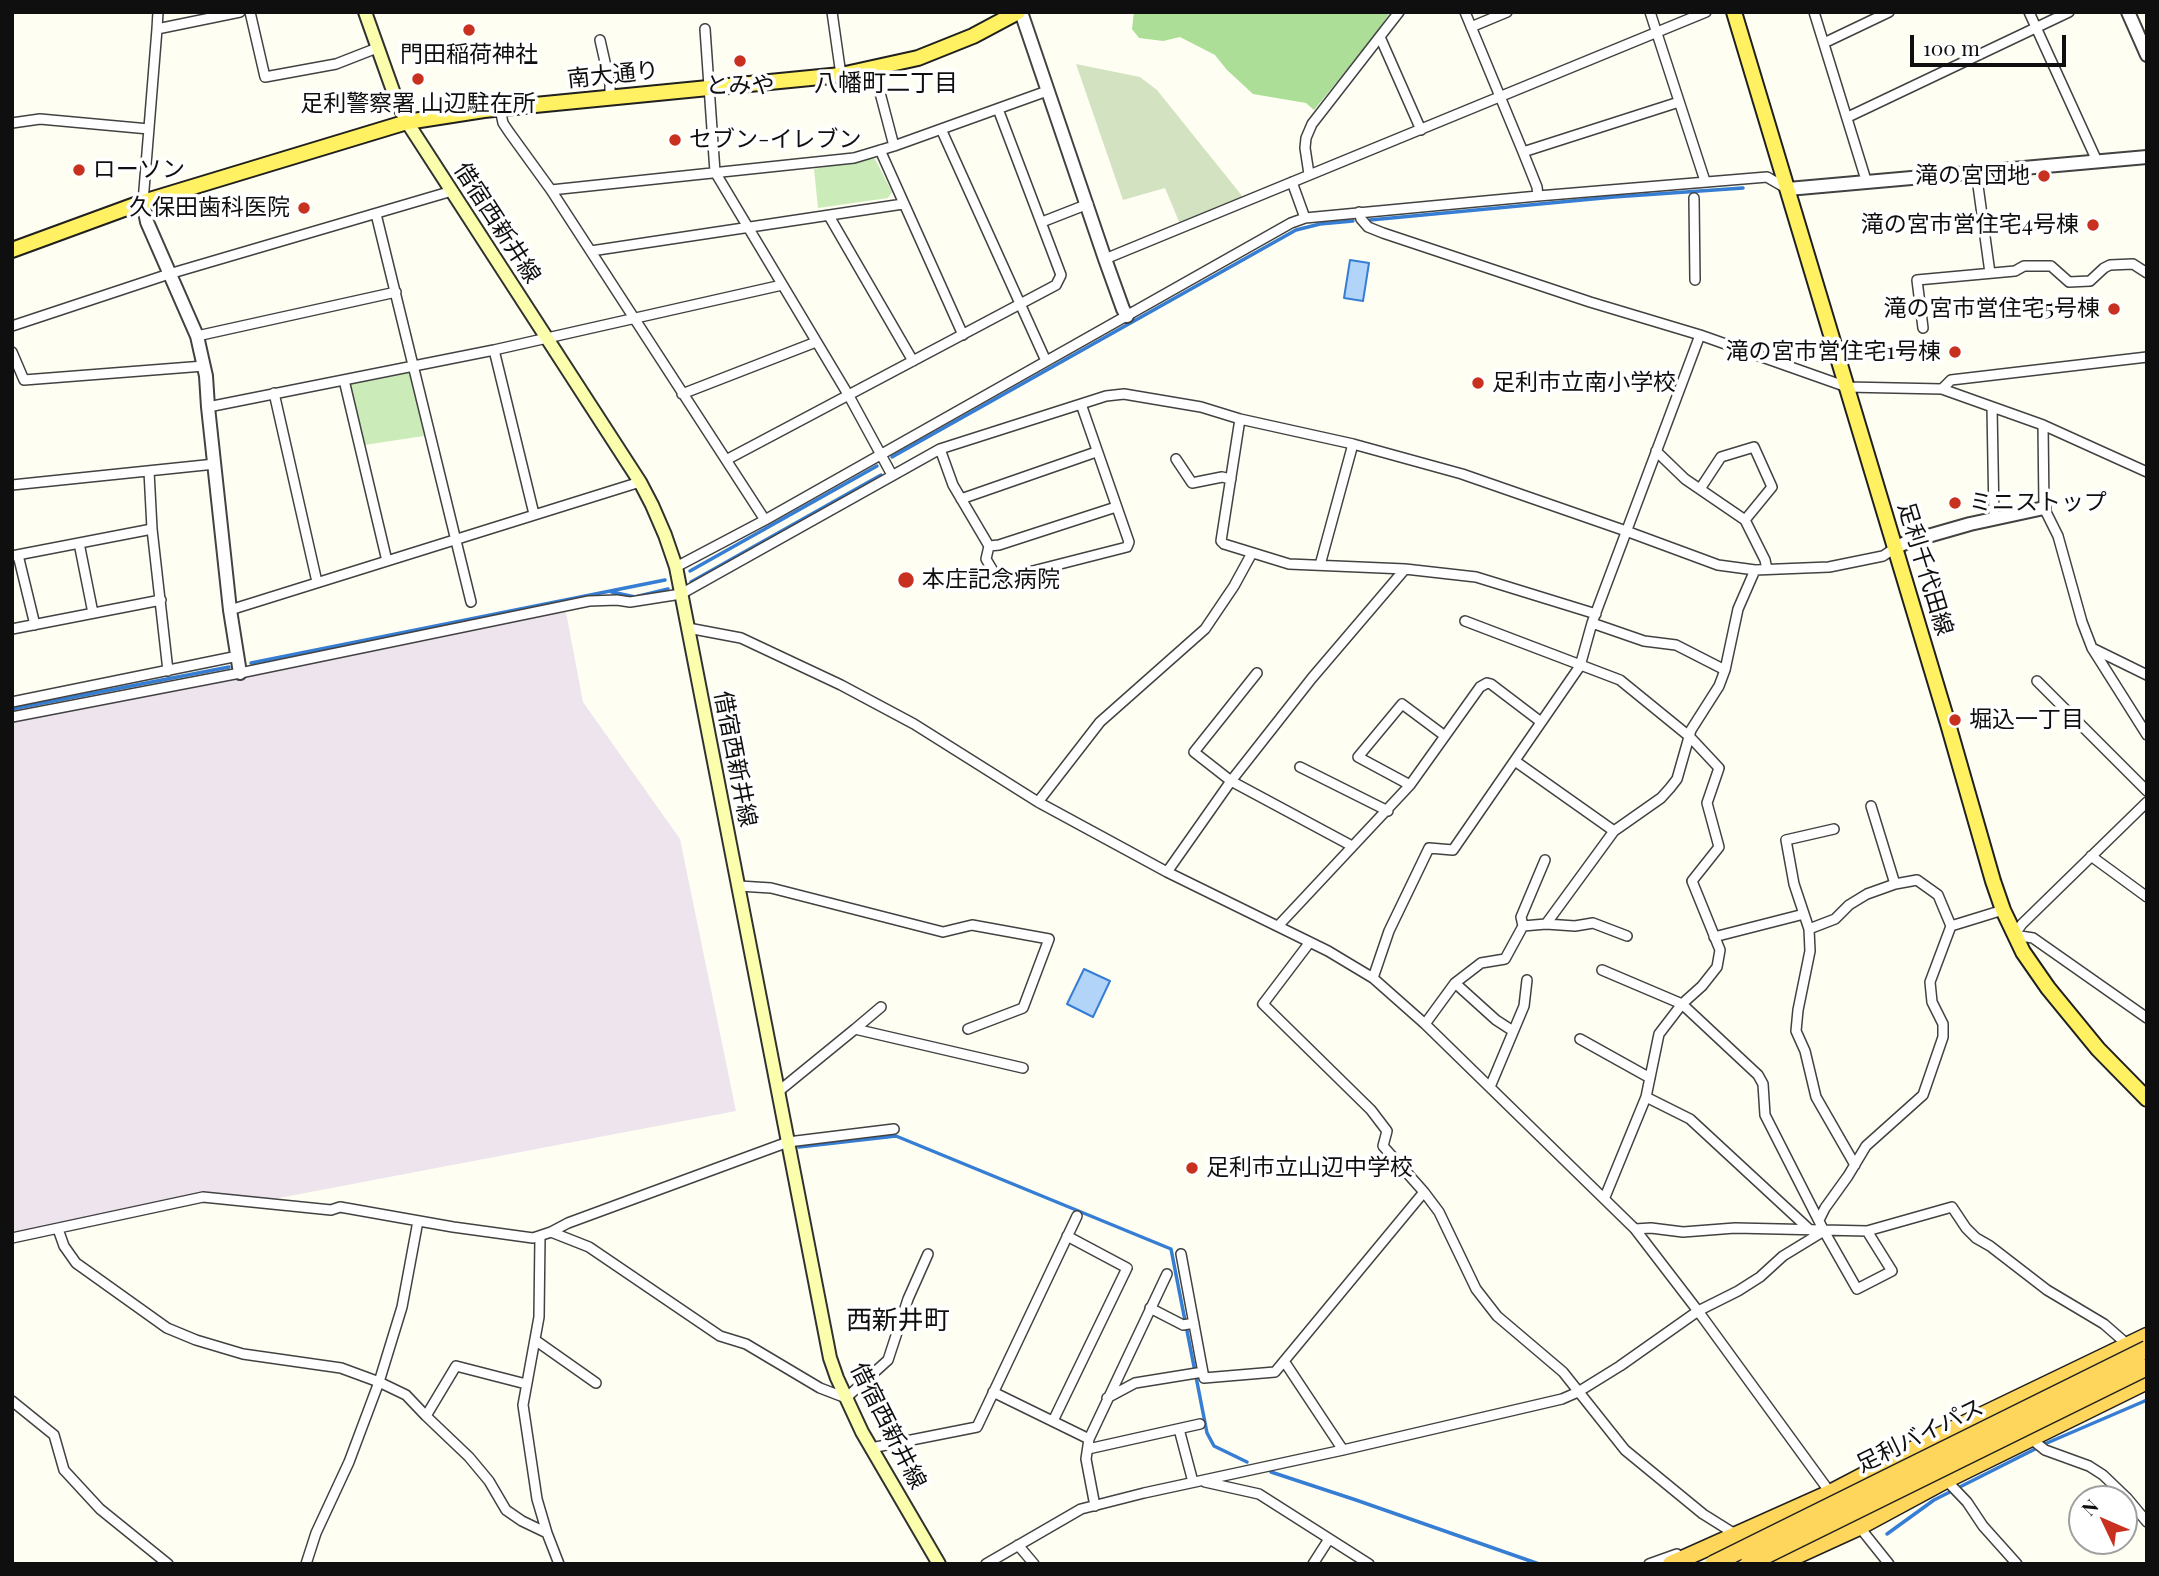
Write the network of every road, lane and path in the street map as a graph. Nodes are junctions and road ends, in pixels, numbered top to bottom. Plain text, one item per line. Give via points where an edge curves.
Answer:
1 (158, 12) edge
2 (240, 12) edge
3 (250, 12) edge
4 (365, 12) edge
5 (832, 12) edge
6 (1020, 12) edge
7 (1399, 12) edge
8 (1465, 12) edge
9 (1507, 12) edge
10 (1650, 12) edge
11 (1706, 12) edge
12 (1734, 12) edge
13 (1814, 12) edge
14 (1889, 12) edge
15 (2029, 12) edge
16 (2070, 12) edge
17 (2128, 12) edge
18 (1471, 27) junction
19 (2036, 28) junction
20 (157, 29) junction
21 (705, 29) dead end
22 (1657, 32) junction
23 (1380, 37) junction
24 (600, 40) dead end
25 (1824, 43) junction
26 (377, 48) junction
27 (2147, 55) edge
28 (874, 70) junction
29 (841, 75) junction
30 (710, 88) junction
31 (1048, 91) junction
32 (610, 97) junction
33 (1500, 97) junction
34 (1679, 102) junction
35 (500, 109) junction
36 (998, 109) junction
37 (1848, 117) junction
38 (407, 122) junction
39 (12, 123) edge
40 (149, 129) junction
41 (941, 129) junction
42 (1420, 130) junction
43 (894, 146) junction
44 (880, 150) junction
45 (1523, 152) junction
46 (2147, 157) edge
47 (2097, 161) junction
48 (1976, 171) junction
49 (716, 172) junction
50 (1309, 174) junction
51 (1866, 180) junction
52 (1705, 181) junction
53 (1292, 182) junction
54 (1788, 189) junction
55 (551, 190) junction
56 (452, 191) junction
57 (1538, 196) junction
58 (1694, 198) dead end
59 (143, 202) junction
60 (903, 204) junction
61 (1088, 204) junction
62 (1360, 212) junction
63 (376, 214) junction
64 (829, 216) junction
65 (1305, 218) junction
66 (1042, 222) junction
67 (747, 228) junction
68 (12, 250) edge
69 (591, 251) junction
70 (1105, 260) junction
71 (1990, 273) junction
72 (2147, 273) edge
73 (169, 274) junction
74 (1695, 280) dead end
75 (782, 285) junction
76 (396, 292) junction
77 (1019, 305) junction
78 (1127, 316) junction
79 (632, 317) junction
80 (12, 326) edge
81 (1923, 328) dead end
82 (963, 335) junction
83 (1700, 335) junction
84 (197, 336) junction
85 (546, 338) junction
86 (816, 342) junction
87 (494, 350) junction
88 (12, 352) edge
89 (2147, 356) edge
90 (913, 361) junction
91 (1046, 362) junction
92 (414, 365) junction
93 (204, 366) junction
94 (344, 380) junction
95 (1846, 387) junction
96 (1942, 389) junction
97 (274, 393) junction
98 (682, 394) junction
99 (849, 396) junction
100 (1081, 404) junction
101 (208, 407) junction
102 (1992, 407) junction
103 (1240, 419) junction
104 (2043, 425) junction
105 (1353, 444) junction
106 (940, 449) junction
107 (1656, 451) junction
108 (1096, 452) junction
109 (881, 454) junction
110 (1176, 459) dead end
111 (726, 460) junction
112 (215, 464) junction
113 (149, 471) junction
114 (2147, 472) edge
115 (892, 475) junction
116 (1231, 479) junction
117 (640, 482) junction
118 (12, 485) edge
119 (1700, 489) junction
120 (961, 499) junction
121 (1116, 507) junction
122 (2044, 508) junction
123 (534, 514) junction
124 (1994, 517) junction
125 (765, 520) junction
126 (1745, 520) junction
127 (152, 528) junction
128 (1626, 531) junction
129 (457, 540) junction
130 (79, 543) junction
131 (989, 546) junction
132 (1895, 548) junction
133 (1252, 553) junction
134 (15, 555) edge
135 (387, 561) junction
136 (1320, 565) junction
137 (676, 567) junction
138 (1405, 569) junction
139 (1768, 569) junction
140 (1755, 570) junction
141 (317, 583) junction
142 (681, 594) junction
143 (161, 600) junction
144 (471, 602) dead end
145 (230, 610) junction
146 (93, 613) junction
147 (1594, 619) junction
148 (1465, 621) dead end
149 (35, 625) junction
150 (688, 628) junction
151 (12, 629) edge
152 (2092, 648) junction
153 (238, 656) junction
154 (1580, 666) junction
155 (1725, 670) junction
156 (168, 671) junction
157 (240, 673) junction
158 (1257, 673) dead end
159 (2147, 675) edge
160 (2037, 681) dead end
161 (12, 702) edge
162 (12, 717) edge
163 (1541, 722) junction
164 (2147, 735) edge
165 (1445, 736) junction
166 (1689, 737) junction
167 (1515, 761) junction
168 (1300, 767) dead end
169 (1231, 781) junction
170 (1410, 785) junction
171 (2147, 791) edge
172 (1038, 802) junction
173 (2147, 802) edge
174 (1871, 806) dead end
175 (1388, 811) junction
176 (1834, 829) dead end
177 (1614, 831) junction
178 (1352, 846) junction
179 (2091, 856) junction
180 (1545, 860) dead end
181 (1167, 872) junction
182 (1895, 884) junction
183 (739, 886) junction
184 (2147, 897) edge
185 (2003, 911) junction
186 (1804, 914) junction
187 (1546, 924) junction
188 (1278, 926) junction
189 (1523, 926) junction
190 (1951, 926) junction
191 (1809, 929) junction
192 (2014, 935) junction
193 (1627, 936) dead end
194 (1714, 937) junction
195 (1310, 942) junction
196 (1602, 970) dead end
197 (1373, 978) junction
198 (1527, 980) dead end
199 (1455, 983) junction
200 (1682, 1004) junction
201 (881, 1007) dead end
202 (2147, 1018) edge
203 (1425, 1024) junction
204 (855, 1029) junction
205 (968, 1029) dead end
206 (1513, 1031) junction
207 (1580, 1039) dead end
208 (1023, 1068) dead end
209 (1650, 1078) junction
210 (1490, 1087) junction
211 (779, 1091) junction
212 (1646, 1097) junction
213 (2147, 1099) edge
214 (894, 1129) dead end
215 (788, 1142) junction
216 (1855, 1165) junction
217 (1424, 1192) junction
218 (1605, 1197) junction
219 (1077, 1216) dead end
220 (1819, 1220) junction
221 (418, 1221) junction
222 (58, 1228) junction
223 (1635, 1228) junction
224 (1810, 1230) junction
225 (1824, 1231) junction
226 (1867, 1231) junction
227 (551, 1233) junction
228 (540, 1236) junction
229 (1067, 1236) junction
230 (12, 1238) edge
231 (928, 1254) dead end
232 (1181, 1254) dead end
233 (1167, 1274) dead end
234 (1150, 1308) junction
235 (1698, 1311) junction
236 (1194, 1323) junction
237 (2147, 1336) edge
238 (535, 1339) junction
239 (2128, 1345) junction
240 (2147, 1349) edge
241 (1284, 1361) junction
242 (2147, 1367) edge
243 (1203, 1372) junction
244 (2147, 1381) edge
245 (379, 1382) junction
246 (596, 1383) dead end
247 (526, 1384) junction
248 (993, 1392) junction
249 (1578, 1392) junction
250 (846, 1398) junction
251 (1107, 1398) junction
252 (12, 1401) edge
253 (426, 1416) junction
254 (1053, 1421) junction
255 (1199, 1424) dead end
256 (1179, 1429) junction
257 (2030, 1438) junction
258 (1088, 1444) junction
259 (871, 1448) junction
260 (1343, 1450) junction
261 (1946, 1480) junction
262 (1196, 1482) junction
263 (1830, 1493) junction
264 (1095, 1506) junction
265 (2147, 1522) edge
266 (1859, 1527) junction
267 (547, 1533) junction
268 (1735, 1534) junction
269 (1329, 1539) junction
270 (1018, 1545) junction
271 (1690, 1555) junction
272 (168, 1564) edge
273 (306, 1564) edge
274 (559, 1564) edge
275 (939, 1564) edge
276 (986, 1564) edge
277 (1034, 1564) edge
278 (1313, 1564) edge
279 (1369, 1564) edge
280 (1649, 1564) edge
281 (1671, 1564) edge
282 (1713, 1564) edge
283 (1748, 1564) edge
284 (1778, 1564) edge
285 (1889, 1564) edge
286 (2017, 1564) edge

1 - 20 street
2 - 20 street
3 - 26 street via 265,77 336,64
4 - 26 main road, 借宿西新井線
5 - 29 street
6 - 28 main road, 南大通り via 929,54
6 - 31 street
7 - 23 street
8 - 18 street
9 - 18 street
10 - 22 street
11 - 22 street
12 - 54 main road, 足利千代田線
13 - 25 street
14 - 25 street
15 - 19 street
16 - 19 street
17 - 27 street
18 - 33 street
19 - 37 street
19 - 47 street
20 - 40 street
21 - 30 street
22 - 33 street
22 - 34 street
23 - 42 street
23 - 50 street via 1312,124 1305,148
24 - 32 street
25 - 37 street
26 - 38 main road, 借宿西新井線
28 - 29 main road, 南大通り
28 - 43 street
29 - 30 main road, 南大通り
30 - 32 main road, 南大通り
30 - 49 street
31 - 36 street
31 - 61 street
32 - 35 main road, 南大通り
33 - 42 street
33 - 45 street
34 - 45 street
34 - 52 street
35 - 38 main road, 南大通り
35 - 55 street via 509,132
36 - 41 street
36 - 66 street
37 - 51 street
38 - 56 main road, 借宿西新井線
38 - 59 main road, 南大通り
39 - 40 street via 40,119
40 - 59 street
41 - 43 street
41 - 77 street
42 - 50 street
43 - 44 street
44 - 49 street via 855,158
44 - 60 street
45 - 57 street
46 - 47 street
47 - 48 street
48 - 51 street
48 - 71 street
49 - 55 street
49 - 67 street
50 - 53 street
51 - 54 street
52 - 54 street via 1767,177
52 - 57 street
53 - 65 street
53 - 70 street
54 - 95 main road, 足利千代田線
55 - 69 street
56 - 63 street
56 - 85 main road, 借宿西新井線
57 - 62 street
58 - 74 street
59 - 68 main road, 南大通り
59 - 73 street
60 - 64 street
60 - 82 street
61 - 66 street
61 - 70 street
62 - 65 street
62 - 83 street via 1368,227 1383,233
63 - 73 street
63 - 76 street
64 - 67 street
64 - 90 street
65 - 78 street
66 - 77 street via 1060,279
67 - 69 street
67 - 75 street
69 - 79 street
70 - 78 street
71 - 72 street via 2051,266 2069,282 2090,281 2110,265 2133,264
71 - 81 street via 1917,280
73 - 80 street
73 - 84 street
75 - 79 street
75 - 86 street
76 - 84 street
76 - 92 street
77 - 82 street
77 - 91 street
78 - 91 street
79 - 85 street
79 - 98 street
82 - 90 street
83 - 95 street
83 - 107 street
84 - 93 street
85 - 87 street
85 - 117 main road, 借宿西新井線
86 - 98 street
86 - 99 street
87 - 92 street
87 - 123 street
88 - 93 street via 24,380
89 - 96 street via 1963,378 1951,380
90 - 99 street
91 - 109 street
92 - 94 street
92 - 129 street
93 - 101 street
94 - 97 street
94 - 135 street
95 - 96 street
95 - 132 main road, 足利千代田線
96 - 102 street
97 - 101 street
97 - 141 street
98 - 111 street
99 - 109 street
99 - 111 street
100 - 103 street via 1136,395
100 - 106 street
100 - 108 street
101 - 112 street
102 - 104 street
102 - 124 street
103 - 105 street
103 - 116 street
104 - 114 street
104 - 122 street
105 - 128 street via 1462,474
105 - 136 street
106 - 115 street
106 - 120 street
107 - 119 street
107 - 128 street
108 - 120 street
108 - 121 street
109 - 115 street
109 - 125 street
110 - 116 street via 1192,483
111 - 125 street
112 - 113 street
112 - 145 street
113 - 118 street
113 - 127 street
115 - 142 street
116 - 133 street via 1221,541
117 - 123 street
117 - 137 main road, 借宿西新井線
119 - 126 street
119 - 126 street via 1721,457 1754,447 1772,487
120 - 131 street
121 - 131 street
121 - 131 street via 1127,547 1003,582 986,559
122 - 124 street
122 - 152 street via 2058,536
123 - 129 street
124 - 132 street
125 - 137 street
126 - 139 street
127 - 130 street
127 - 143 street
128 - 140 street via 1718,565
128 - 147 street
129 - 135 street
129 - 144 street
130 - 134 street
130 - 146 street
132 - 139 street via 1883,556 1829,567
132 - 185 main road, 足利千代田線
133 - 136 street via 1289,564
133 - 172 street via 1205,629 1100,722
134 - 149 street
135 - 141 street
136 - 138 street
137 - 142 main road, 借宿西新井線
138 - 147 street via 1476,577
138 - 169 street via 1311,678
139 - 140 street
140 - 155 street via 1738,609
141 - 145 street
142 - 150 main road, 借宿西新井線
142 - 157 street via 630,602 589,601
143 - 146 street
143 - 156 street
145 - 153 street
146 - 149 street
147 - 154 street
147 - 155 street via 1644,641 1676,645
148 - 154 street
149 - 151 street
150 - 172 street via 741,638 841,685 914,724
150 - 183 main road, 借宿西新井線
152 - 159 street
152 - 164 street
153 - 156 street
153 - 157 street
154 - 163 street
154 - 166 street via 1620,680
155 - 166 street
156 - 161 street
157 - 162 street
158 - 169 street via 1194,752
160 - 171 street
163 - 165 street via 1487,683
163 - 167 street
165 - 170 street
165 - 170 street via 1402,704 1359,757
166 - 177 street via 1670,788
166 - 194 street via 1719,768 1707,803 1719,847 1692,881
167 - 177 street
167 - 197 street via 1452,850 1429,848 1389,932
168 - 175 street
169 - 178 street
169 - 181 street
170 - 175 street
172 - 181 street
173 - 179 street
174 - 182 street
175 - 178 street
176 - 186 street via 1786,841
177 - 187 street
178 - 188 street
179 - 184 street
179 - 192 street
180 - 189 street via 1521,918
181 - 188 street
182 - 190 street via 1917,880 1932,890
182 - 191 street via 1867,894 1835,919
183 - 205 street via 771,888 943,932 972,925 1049,939 1023,1008
183 - 211 main road, 借宿西新井線
185 - 190 street
185 - 192 main road, 足利千代田線
186 - 191 street
186 - 194 street
187 - 189 street
187 - 193 street via 1593,923
188 - 195 street
189 - 199 street via 1505,959 1481,963
190 - 216 street via 1930,982 1932,1002 1943,1024 1927,1086 1923,1095 1866,1146
191 - 216 street via 1810,951 1796,1031 1816,1097
192 - 202 street via 2033,938
192 - 213 main road, 足利千代田線 via 2048,988
194 - 200 street via 1720,950 1717,967
195 - 197 street
195 - 217 street via 1263,1004 1371,1110 1387,1131 1383,1146
196 - 200 street
197 - 203 street
198 - 206 street via 1524,1006
199 - 203 street
199 - 206 street
200 - 209 street via 1659,1034
200 - 220 street via 1758,1075 1765,1115
201 - 204 street
203 - 210 street
204 - 208 street
204 - 211 street
206 - 210 street
207 - 209 street
209 - 212 street
210 - 218 street
211 - 215 main road, 借宿西新井線
212 - 218 street
212 - 224 street via 1690,1119
214 - 215 street
215 - 227 street
215 - 250 main road, 借宿西新井線 via 827,1343
216 - 220 street
217 - 241 street
217 - 249 street via 1439,1212 1476,1289 1497,1316 1563,1372
218 - 223 street
219 - 229 street
220 - 225 street
221 - 222 street via 340,1207 331,1210 203,1198
221 - 228 street
221 - 245 street via 402,1307
222 - 230 street
222 - 245 street via 76,1263 167,1328 243,1354 341,1368
223 - 224 street
223 - 235 street
224 - 225 street
225 - 226 street
225 - 226 street via 1857,1289 1892,1271
225 - 235 street via 1738,1291
226 - 239 street via 1952,1208 1976,1238
227 - 228 street
227 - 250 street via 589,1247 720,1336 746,1344 820,1388
228 - 238 street via 540,1317
229 - 248 street
229 - 254 street via 1126,1268
231 - 250 street via 888,1360
232 - 236 street
233 - 234 street
234 - 236 street via 1182,1325
234 - 251 street
235 - 249 street
235 - 263 street
236 - 243 street
237 - 239 highway
238 - 246 street
238 - 247 street
239 - 263 highway
240 - 282 highway, 足利バイパス, bridge
241 - 243 street via 1275,1372 1204,1378
241 - 260 street
242 - 283 highway, 足利バイパス, bridge
243 - 251 street via 1135,1383
244 - 257 highway
245 - 253 street via 406,1395
245 - 273 street
247 - 253 street via 456,1366
247 - 267 street via 523,1405 537,1499
248 - 254 street
248 - 259 street via 977,1427
249 - 260 street
249 - 268 street via 1625,1450 1703,1514
250 - 259 main road, 借宿西新井線
251 - 258 street
252 - 272 street via 54,1435 64,1470 100,1509
253 - 267 street via 476,1465 506,1510
254 - 258 street
255 - 256 street
256 - 258 street
256 - 262 street
257 - 261 highway
257 - 265 street via 2045,1450 2103,1475
258 - 264 street via 1086,1459
259 - 275 main road, 借宿西新井線
260 - 262 street
261 - 266 highway
261 - 286 street
262 - 264 street
262 - 269 street via 1259,1494
263 - 266 street
263 - 268 highway
264 - 270 street via 1081,1509
266 - 284 highway
266 - 285 street
267 - 274 street
268 - 271 highway
269 - 278 street
269 - 279 street
270 - 276 street
270 - 277 street
271 - 280 street via 1676,1553
271 - 281 highway

